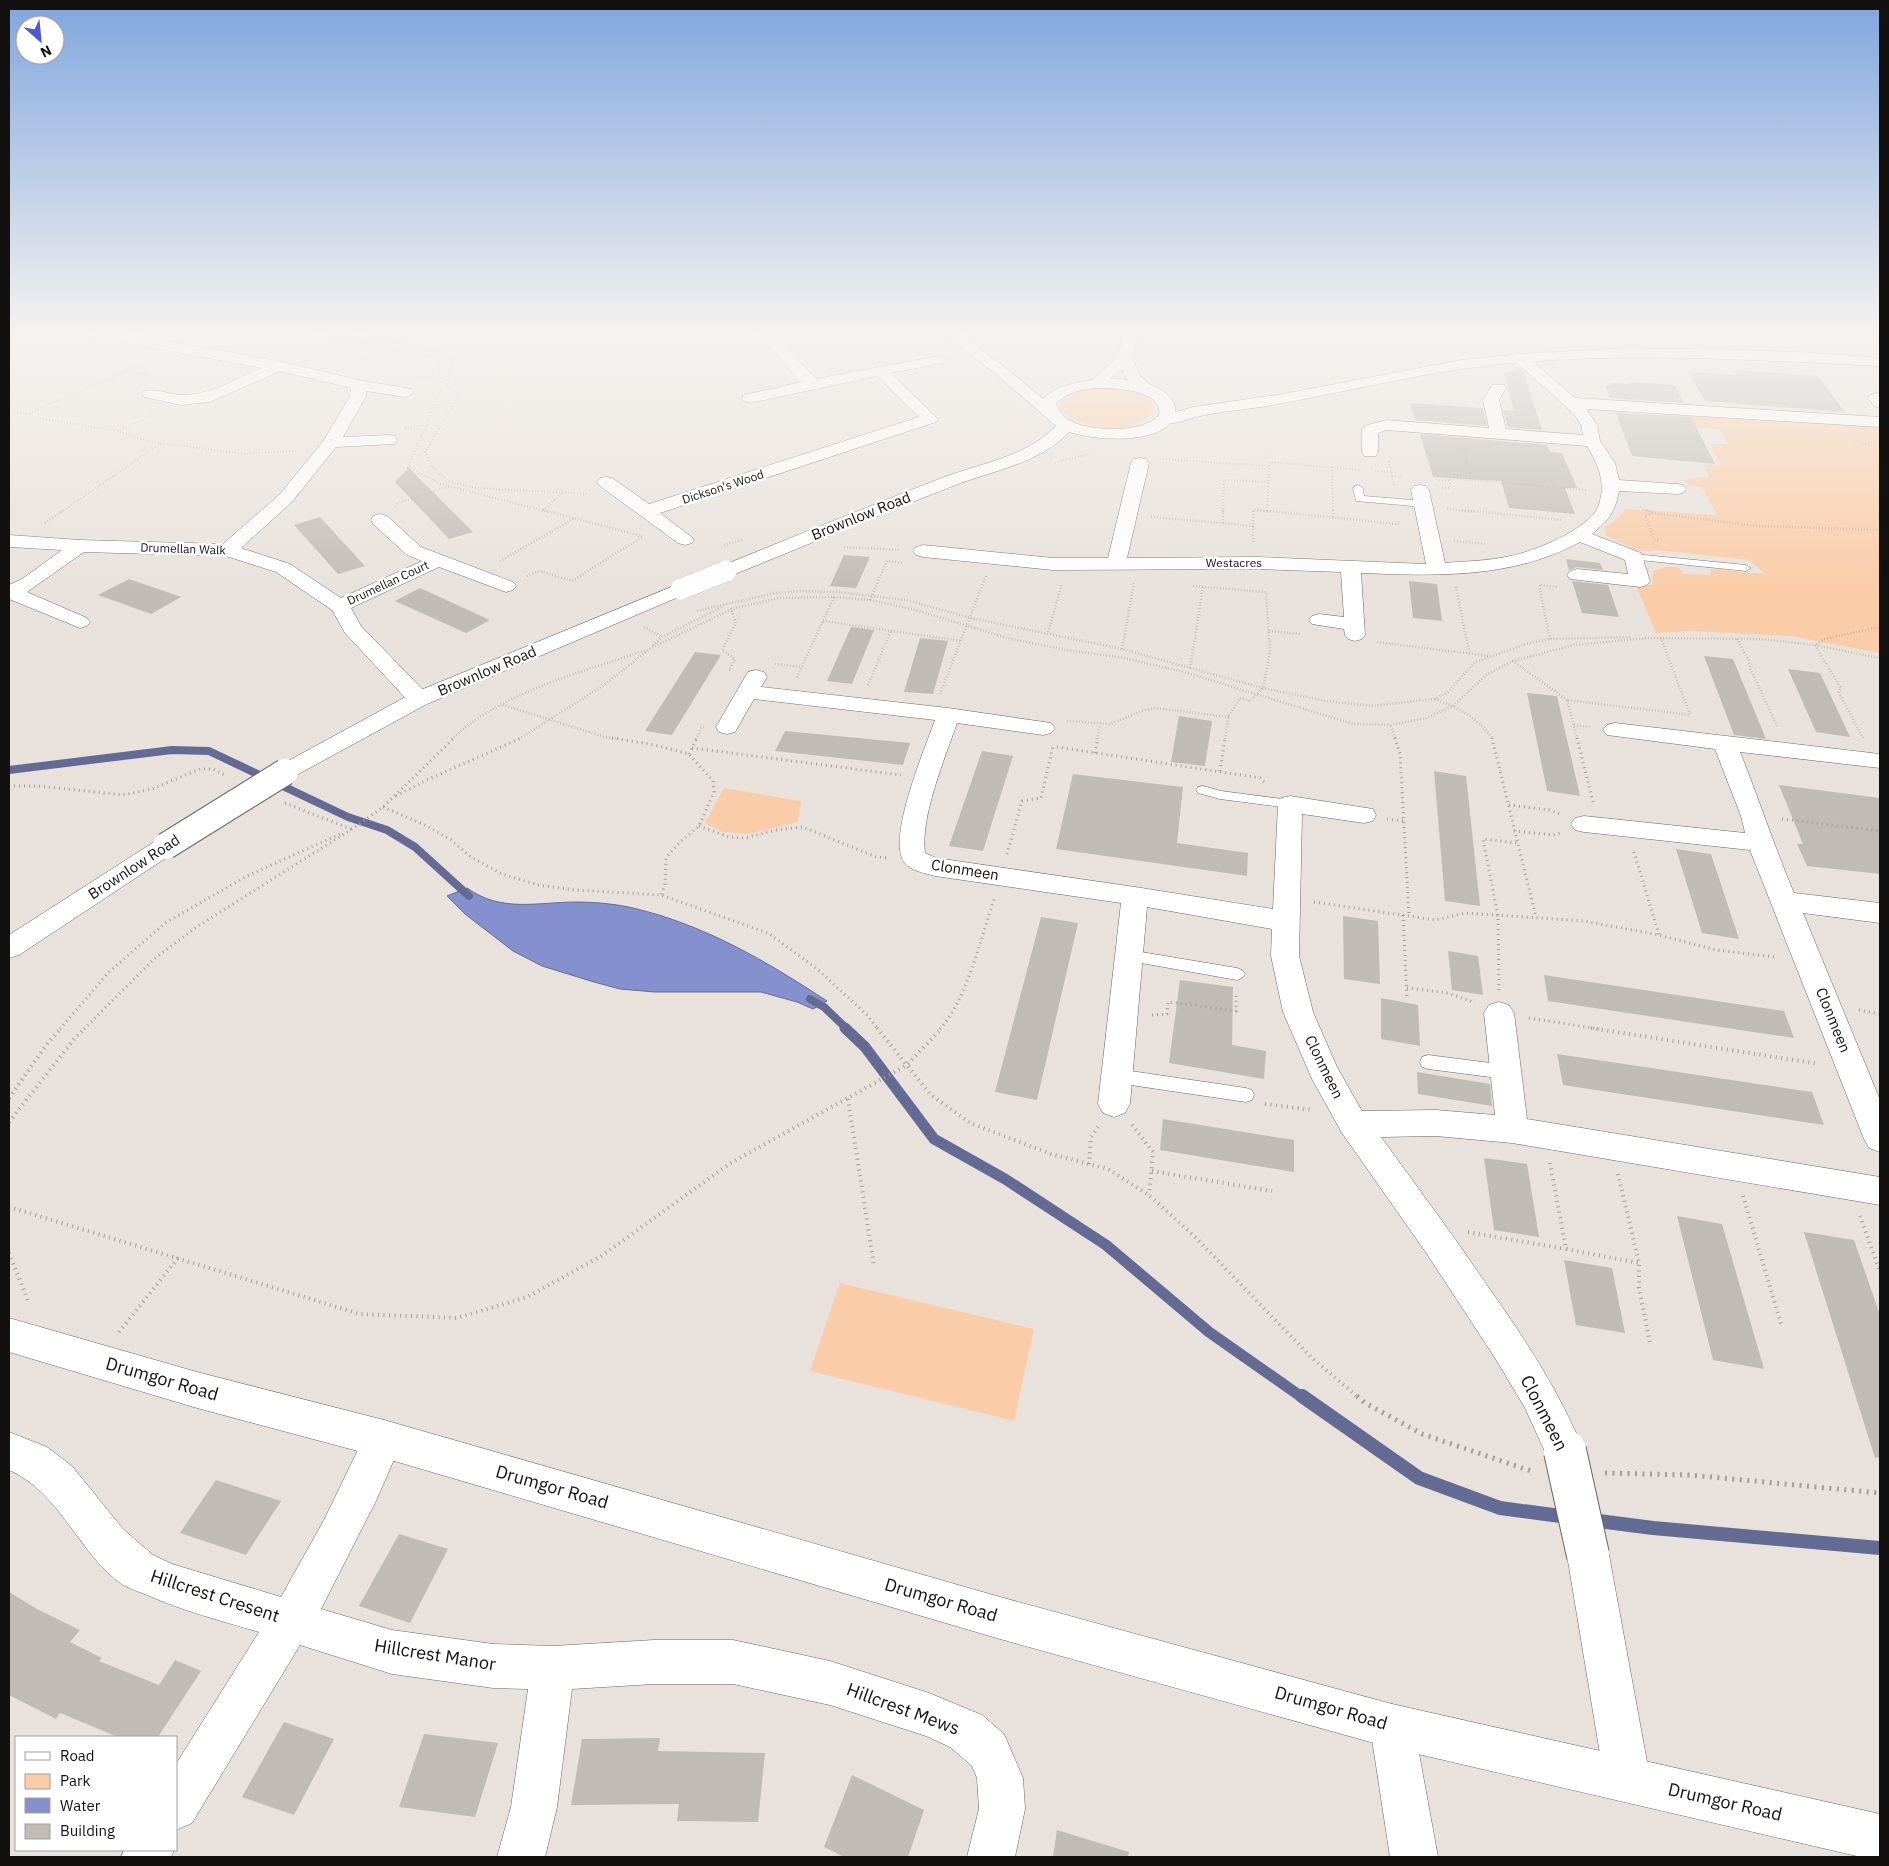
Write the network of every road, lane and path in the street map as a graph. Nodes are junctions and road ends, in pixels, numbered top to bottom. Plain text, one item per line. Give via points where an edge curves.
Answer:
1 (54, 419) edge
2 (143, 419) edge
3 (343, 419) edge
4 (429, 419) edge
5 (445, 419) edge
6 (930, 419) edge
7 (1057, 419) edge
8 (1167, 419) edge
9 (1495, 419) edge
10 (1585, 419) edge
11 (1662, 419) edge
12 (1836, 419) edge
13 (1164, 420) joint
14 (1664, 422) dead end
15 (1880, 422) edge
16 (1066, 425) junction
17 (118, 431) junction
18 (1459, 431) junction
19 (1120, 434) junction
20 (1499, 434) junction
21 (389, 440) dead end
22 (1592, 441) junction
23 (162, 443) junction
24 (328, 446) junction
25 (1370, 452) dead end
26 (1000, 463) junction
27 (1140, 463) joint
28 (1269, 466) junction
29 (1332, 467) junction
30 (1678, 469) dead end
31 (1363, 470) dead end
32 (1372, 471) dead end
33 (1392, 472) dead end
34 (1392, 476) dead end
35 (1471, 480) junction
36 (606, 482) dead end
37 (1268, 482) junction
38 (458, 484) junction
39 (450, 486) junction
40 (1358, 488) dead end
41 (1610, 489) junction
42 (1677, 489) junction
43 (1422, 492) junction
44 (562, 493) junction
45 (588, 494) dead end
46 (1396, 502) junction
47 (1687, 507) dead end
48 (543, 510) junction
49 (647, 511) junction
50 (1267, 511) junction
51 (1653, 513) junction
52 (1128, 515) junction
53 (576, 518) junction
54 (1333, 518) junction
55 (380, 520) joint
56 (1224, 523) junction
57 (1574, 528) junction
58 (636, 530) dead end
59 (1880, 530) edge
60 (643, 536) junction
61 (685, 539) dead end
62 (13, 541) edge
63 (80, 546) junction
64 (844, 547) dead end
65 (228, 550) junction
66 (923, 551) joint
67 (1634, 557) junction
68 (437, 560) junction
69 (1671, 561) junction
70 (906, 563) dead end
71 (1108, 564) junction
72 (1351, 567) junction
73 (1746, 568) dead end
74 (1445, 569) junction
75 (988, 572) dead end
76 (479, 574) junction
77 (1577, 575) joint
78 (506, 586) joint
79 (1193, 586) dead end
80 (1203, 587) junction
81 (837, 592) junction
82 (9, 593) edge
83 (872, 596) junction
84 (834, 597) junction
85 (870, 600) junction
86 (727, 605) junction
87 (340, 606) junction
88 (732, 609) junction
89 (971, 618) junction
90 (823, 621) junction
91 (80, 622) dead end
92 (640, 625) dead end
93 (968, 626) junction
94 (1880, 627) edge
95 (1313, 628) joint
96 (891, 631) junction
97 (1269, 631) junction
98 (1048, 632) junction
99 (662, 637) junction
100 (1646, 638) junction
101 (1661, 638) junction
102 (1737, 638) junction
103 (1550, 639) junction
104 (962, 641) junction
105 (1375, 642) dead end
106 (1815, 645) junction
107 (650, 648) junction
108 (1122, 649) junction
109 (1470, 652) junction
110 (1490, 656) junction
111 (1880, 658) edge
112 (1513, 661) junction
113 (1190, 668) junction
114 (797, 678) dead end
115 (752, 684) junction
116 (867, 688) dead end
117 (1263, 688) junction
118 (1256, 693) junction
119 (419, 699) junction
120 (1434, 699) junction
121 (1567, 700) dead end
122 (502, 705) junction
123 (1453, 706) junction
124 (940, 714) junction
125 (1228, 717) junction
126 (553, 720) junction
127 (1100, 725) junction
128 (1391, 725) junction
129 (727, 727) dead end
130 (1614, 730) dead end
131 (1048, 737) junction
132 (1864, 740) dead end
133 (1714, 743) junction
134 (692, 748) dead end
135 (1789, 751) junction
136 (1095, 753) junction
137 (1880, 762) edge
138 (1220, 772) junction
139 (234, 778) dead end
140 (926, 779) junction
141 (9, 786) edge
142 (1203, 790) dead end
143 (396, 796) junction
144 (283, 802) dead end
145 (1290, 804) junction
146 (1509, 805) junction
147 (382, 807) junction
148 (1364, 815) dead end
149 (1753, 816) junction
150 (1584, 824) junction
151 (699, 826) junction
152 (352, 829) junction
153 (1628, 829) junction
154 (1514, 831) junction
155 (1880, 831) edge
156 (1517, 843) junction
157 (1760, 843) junction
158 (916, 860) junction
159 (1001, 876) junction
160 (661, 895) junction
161 (1134, 896) junction
162 (1784, 901) junction
163 (1286, 910) junction
164 (1880, 913) edge
165 (1403, 915) junction
166 (1498, 915) junction
167 (1409, 916) junction
168 (1536, 917) junction
169 (1659, 935) junction
170 (9, 948) edge
171 (1129, 956) junction
172 (1809, 960) junction
173 (1237, 974) joint
174 (1407, 988) junction
175 (1407, 998) dead end
176 (1499, 1013) junction
177 (1123, 1018) junction
178 (1428, 1062) dead end
179 (907, 1065) junction
180 (1852, 1069) junction
181 (1506, 1072) junction
182 (1117, 1076) junction
183 (1246, 1095) joint
184 (9, 1098) edge
185 (848, 1099) junction
186 (1114, 1104) junction
187 (1350, 1119) junction
188 (9, 1122) edge
189 (1512, 1130) junction
190 (1544, 1135) junction
191 (1880, 1139) edge
192 (1611, 1146) junction
193 (1089, 1164) junction
194 (1734, 1167) junction
195 (1152, 1171) junction
196 (1848, 1186) junction
197 (1272, 1190) dead end
198 (1880, 1191) edge
199 (1150, 1195) junction
200 (9, 1207) edge
201 (1465, 1232) dead end
202 (1566, 1249) junction
203 (9, 1253) edge
204 (178, 1258) junction
205 (1639, 1263) junction
206 (874, 1266) dead end
207 (1880, 1272) edge
208 (18, 1318) edge
209 (1782, 1327) dead end
210 (119, 1332) dead end
211 (1650, 1342) dead end
212 (384, 1439) junction
213 (9, 1451) edge
214 (1552, 1462) junction
215 (1596, 1473) dead end
216 (1880, 1493) edge
217 (290, 1621) junction
218 (733, 1662) joint
219 (553, 1668) junction
220 (1392, 1726) junction
221 (1627, 1778) junction
222 (178, 1804) edge
223 (1880, 1838) edge
224 (521, 1857) edge
225 (991, 1857) edge
226 (1414, 1857) edge

1 - 17 path
2 - 17 path
3 - 24 street
4 - 39 path via 408,468
5 - 38 path via 425,452 431,466 448,481
6 - 49 street, Dickson's Wood
7 - 16 street
8 - 13 street
9 - 20 street
10 - 22 street
11 - 14 street
12 - 15 street
13 - 19 street via 1146,429
16 - 19 street
16 - 26 street, Brownlow Road via 1048,442
17 - 23 path
18 - 20 street
18 - 25 street via 1377,427 1370,430
18 - 35 path
19 - 26 street, Brownlow Road
20 - 22 street
21 - 24 street
22 - 41 street via 1606,464
23 - 24 path via 245,454
23 - 62 path
24 - 65 street via 286,498
26 - 119 street, Brownlow Road, bridge via 681,589
27 - 28 path via 1165,458
27 - 52 street
28 - 29 path via 1270,462
28 - 37 path
29 - 31 path
29 - 54 path
30 - 42 street via 1671,476
32 - 33 path
34 - 43 path
35 - 41 path via 1583,490
35 - 43 path
36 - 49 street
37 - 50 path
37 - 56 path via 1224,480
38 - 39 path
38 - 44 path via 475,488
39 - 48 path
39 - 55 path via 398,503
40 - 46 lane via 1359,499
41 - 42 street
41 - 51 path
41 - 57 street, Westacres via 1607,508 1599,519
42 - 47 street
43 - 46 lane
43 - 57 path
43 - 74 street
44 - 45 path
44 - 48 path
46 - 54 path via 1399,524
48 - 53 path
49 - 61 street
50 - 54 path
50 - 56 path via 1253,510 1253,526
51 - 59 path via 1757,526
51 - 69 path via 1645,516 1654,539 1662,542
52 - 56 path
52 - 71 street
53 - 60 path
53 - 76 path
55 - 68 street, Drumellan Court via 414,551
57 - 67 street
57 - 74 street, Westacres via 1551,550 1512,562
58 - 60 path
60 - 78 path via 572,581 540,570
62 - 63 street, Drumellan Walk
63 - 65 street, Drumellan Walk
63 - 82 street via 29,583
64 - 66 path
65 - 87 street, Drumellan Walk via 283,568
66 - 71 street, Westacres via 1053,564
67 - 69 lane
67 - 77 street via 1640,581
68 - 76 street, Drumellan Court
68 - 87 street, Drumellan Court
69 - 73 lane
70 - 83 path via 887,561
71 - 72 street, Westacres via 1257,563
71 - 98 path via 1081,577 1064,576
71 - 108 path via 1134,580
72 - 74 street, Westacres
72 - 95 street via 1355,630
74 - 109 path
75 - 89 path
76 - 78 street, Drumellan Court
77 - 103 path via 1578,589 1538,585
79 - 80 path
80 - 97 path via 1266,592
80 - 113 path
81 - 83 path
81 - 84 path
81 - 86 path via 775,593
82 - 91 street
83 - 85 path
83 - 89 path via 906,600
84 - 85 path
84 - 88 path via 778,598
84 - 90 path
85 - 93 path
86 - 88 path
86 - 99 path
87 - 119 street, Drumellan Walk via 352,629
88 - 107 path
88 - 115 path via 736,623 722,650 735,659 729,670
89 - 93 path
89 - 98 path
90 - 96 path
90 - 114 path
92 - 99 path
93 - 104 path
93 - 118 path via 1007,638 1072,651 1119,656
94 - 106 path via 1824,639
95 - 97 path
96 - 104 path
96 - 116 path
97 - 117 path via 1270,653
98 - 108 path
99 - 107 path
100 - 101 path
100 - 103 path
100 - 112 path via 1574,645
101 - 102 path
101 - 133 path via 1690,715
102 - 106 path
102 - 135 path
103 - 110 path
104 - 124 path
105 - 109 path
106 - 111 path
106 - 132 path via 1840,687 1839,694
107 - 122 path via 548,684
107 - 126 path
108 - 113 path
109 - 110 path
110 - 120 path via 1475,662 1446,693
112 - 121 path
112 - 123 path via 1486,675
113 - 117 path
115 - 124 street
115 - 129 street
117 - 118 path
117 - 120 path via 1326,701 1372,706
118 - 125 path via 1250,701 1240,698
118 - 128 path via 1353,724
119 - 170 street, Brownlow Road, bridge via 285,772
120 - 123 path
122 - 126 path
122 - 143 path via 462,730
123 - 128 path via 1426,718
123 - 146 path via 1486,727 1494,741
124 - 131 street
124 - 140 street, Clonmeen
125 - 127 path via 1143,708 1122,722
125 - 138 path
126 - 143 path via 515,742
126 - 151 path via 605,737 690,754 713,781 714,792
127 - 131 path via 1069,721
127 - 136 path
128 - 167 path via 1400,754
130 - 133 street
131 - 136 path
131 - 159 path via 1041,798 1022,801
133 - 135 street
133 - 149 street, Clonmeen
134 - 140 path
135 - 137 street
136 - 138 path
138 - 145 path via 1260,778
139 - 141 path via 212,769 200,770 152,789 122,795
140 - 158 street, Clonmeen via 910,841 911,853
142 - 145 lane
143 - 147 path
144 - 152 path
145 - 148 street
145 - 163 street, Clonmeen
146 - 150 path via 1549,810
146 - 154 path
147 - 152 path
147 - 160 path via 427,826 502,874 538,885 575,890
149 - 155 path
149 - 157 street, Clonmeen
150 - 153 street
150 - 154 path via 1554,835
151 - 158 path via 729,837 745,838 802,827 876,857
151 - 160 path via 666,858
152 - 184 path via 247,876 165,923 108,973 47,1044
152 - 188 path via 198,926 154,959 75,1038
153 - 157 street
153 - 169 path
154 - 156 path
156 - 166 path via 1483,839
156 - 168 path
157 - 162 street, Clonmeen
158 - 159 street, Clonmeen via 935,867
159 - 161 street, Clonmeen
159 - 179 path via 962,993 947,1022
160 - 179 path via 768,933 816,968 868,1015
161 - 163 street, Clonmeen
161 - 171 street
162 - 164 street
162 - 172 street, Clonmeen
163 - 165 path
163 - 187 street, Clonmeen via 1285,956 1298,1012 1323,1070
165 - 167 path
165 - 174 path
166 - 167 path via 1465,913 1435,920
166 - 168 path
166 - 176 path
168 - 169 path via 1584,921
169 - 172 path via 1716,950
171 - 173 lane
171 - 177 street
172 - 180 street, Clonmeen
173 - 177 path via 1236,1011 1168,1002 1167,1014
174 - 175 path
174 - 176 path via 1448,993
176 - 180 path
176 - 181 street
177 - 182 street
178 - 181 lane
179 - 185 path
179 - 193 path via 930,1094 970,1124 1051,1154
180 - 191 street, Clonmeen
181 - 189 street
182 - 183 lane
182 - 186 street
183 - 187 path via 1266,1104
185 - 204 path via 730,1164 603,1255 527,1297 457,1318 360,1314
185 - 206 path
186 - 193 path via 1091,1137
186 - 195 path via 1153,1152
187 - 189 street
187 - 214 street, Clonmeen via 1440,1243 1538,1395
189 - 190 street
190 - 192 street
190 - 202 path
192 - 194 street
192 - 205 path
193 - 199 path via 1108,1169
194 - 196 street
194 - 209 path
195 - 197 path
195 - 199 path
196 - 198 street
196 - 207 path
199 - 214 path via 1312,1358 1365,1403 1422,1434 1530,1472
200 - 204 path
201 - 202 path
202 - 205 path
203 - 208 path
204 - 210 path
205 - 211 path via 1639,1288
208 - 212 street, Drumgor Road via 197,1390
212 - 217 street via 361,1493
212 - 220 street, Drumgor Road via 1000,1618
213 - 217 street, Hillcrest Cresent via 33,1461 58,1480 109,1543 138,1570 170,1584
214 - 221 street, Clonmeen, bridge via 1588,1555
215 - 216 path via 1690,1475
217 - 219 street, Hillcrest Manor via 392,1652 492,1666
217 - 222 street
218 - 219 street, Hillcrest Manor via 654,1662
218 - 225 street, Hillcrest Mews via 830,1683 929,1715 966,1731 988,1750 1000,1778 1002,1809
219 - 224 street via 534,1807
220 - 221 street, Drumgor Road
220 - 226 street
221 - 223 street, Drumgor Road

